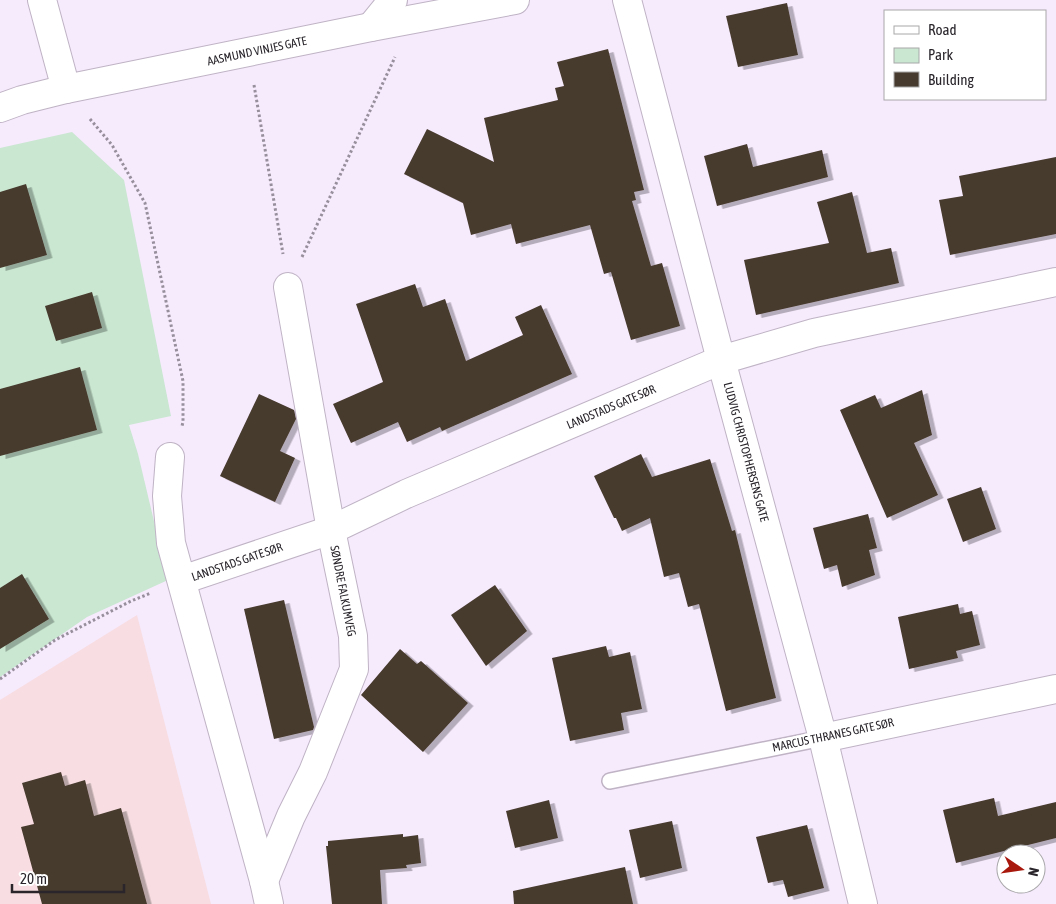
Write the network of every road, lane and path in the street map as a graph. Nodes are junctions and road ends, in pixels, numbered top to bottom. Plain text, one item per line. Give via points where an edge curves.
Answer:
1 (42, 0) edge
2 (393, 0) edge
3 (515, 0) edge
4 (627, 0) edge
5 (413, 19) junction
6 (371, 27) junction
7 (249, 53) junction
8 (66, 89) junction
9 (0, 108) edge
10 (1056, 282) edge
11 (288, 287) junction
12 (721, 360) junction
13 (170, 457) joint
14 (331, 530) junction
15 (182, 580) junction
16 (0, 678) edge
17 (1056, 689) edge
18 (823, 738) junction
19 (610, 781) dead end
20 (266, 893) edge
21 (863, 904) edge

1 - 8 street
2 - 6 street
3 - 5 street, AASMUND VINJES GATE
4 - 12 street, LUDVIG CHRISTOPHERSENS GATE
5 - 6 street, AASMUND VINJES GATE
5 - 11 path
6 - 7 street, AASMUND VINJES GATE
7 - 8 street, AASMUND VINJES GATE
7 - 11 path
8 - 9 street, AASMUND VINJES GATE
8 - 13 path via 112,145 145,203 183,381 183,422
10 - 12 street, LANDSTADS GATE SØR via 814,333
11 - 14 street, SØNDRE FALKUMVEG
12 - 14 street, LANDSTADS GATE SØR via 406,494
12 - 18 street, LUDVIG CHRISTOPHERSENS GATE
13 - 15 street, SØNDRE FALKUMVEG via 167,496 171,543
14 - 15 street, LANDSTADS GATE SØR
14 - 20 street, SØNDRE FALKUMVEG via 353,636 354,669 313,772 291,816
15 - 16 path via 131,601 55,640
15 - 20 street, SØNDRE FALKUMVEG
17 - 18 street, MARCUS THRANES GATE SØR
18 - 19 lane, MARCUS THRANES GATE SØR
18 - 21 street, LUDVIG CHRISTOPHERSENS GATE

